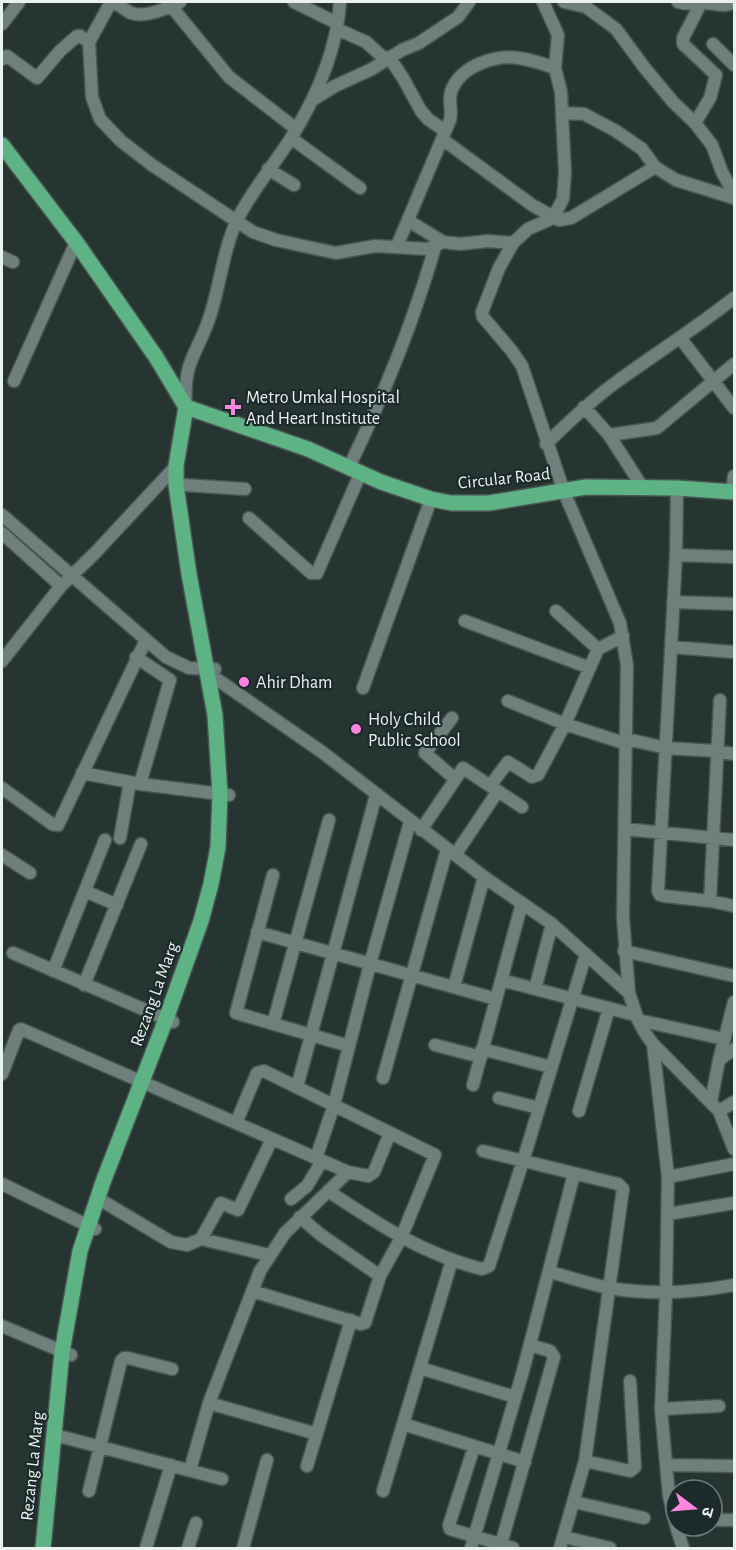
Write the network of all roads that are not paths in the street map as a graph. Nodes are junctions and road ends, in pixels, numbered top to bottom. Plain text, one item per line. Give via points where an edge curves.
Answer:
1 (19, 2) edge
2 (294, 2) edge
3 (341, 2) edge
4 (470, 2) edge
5 (543, 2) edge
6 (564, 2) edge
7 (678, 2) edge
8 (735, 2) edge
9 (108, 3) edge
10 (701, 3) edge
11 (176, 4) edge
12 (587, 4) edge
13 (2, 24) edge
14 (337, 26) junction
15 (89, 42) junction
16 (713, 44) dead end
17 (3, 56) edge
18 (387, 58) junction
19 (735, 65) edge
20 (555, 68) junction
21 (312, 100) junction
22 (562, 113) junction
23 (695, 123) junction
24 (293, 133) junction
25 (444, 135) junction
26 (2, 147) edge
27 (656, 167) junction
28 (268, 169) junction
29 (294, 185) dead end
30 (360, 188) dead end
31 (735, 194) edge
32 (735, 198) edge
33 (553, 218) junction
34 (409, 221) junction
35 (237, 222) junction
36 (76, 242) junction
37 (513, 243) junction
38 (439, 244) junction
39 (398, 246) junction
40 (735, 297) edge
41 (681, 339) junction
42 (735, 364) edge
43 (14, 381) dead end
44 (714, 381) junction
45 (186, 407) junction
46 (584, 407) junction
47 (735, 408) edge
48 (609, 435) junction
49 (179, 444) junction
50 (546, 444) junction
51 (176, 466) junction
52 (355, 470) junction
53 (735, 476) edge
54 (184, 485) junction
55 (643, 488) junction
56 (677, 488) junction
57 (245, 489) dead end
58 (564, 492) junction
59 (733, 492) edge
60 (430, 499) junction
61 (2, 515) edge
62 (249, 518) dead end
63 (2, 533) edge
64 (675, 555) junction
65 (735, 557) edge
66 (71, 576) junction
67 (61, 586) junction
68 (673, 602) junction
69 (735, 604) edge
70 (199, 605) junction
71 (556, 611) dead end
72 (465, 621) dead end
73 (623, 636) junction
74 (146, 640) junction
75 (671, 647) junction
76 (598, 649) junction
77 (735, 652) edge
78 (136, 657) junction
79 (2, 661) edge
80 (183, 666) junction
81 (590, 669) junction
82 (214, 673) junction
83 (170, 680) junction
84 (363, 688) dead end
85 (720, 699) dead end
86 (508, 701) dead end
87 (452, 718) dead end
88 (565, 724) junction
89 (627, 741) junction
90 (666, 748) junction
91 (716, 751) junction
92 (735, 754) edge
93 (82, 773) junction
94 (454, 779) junction
95 (135, 783) junction
96 (2, 788) edge
97 (494, 788) junction
98 (225, 795) junction
99 (376, 795) junction
100 (522, 807) dead end
101 (329, 820) dead end
102 (410, 822) junction
103 (625, 829) junction
104 (422, 830) junction
105 (661, 832) junction
106 (713, 837) junction
107 (120, 838) dead end
108 (105, 840) dead end
109 (735, 840) edge
110 (141, 844) dead end
111 (451, 852) junction
112 (2, 855) edge
113 (30, 873) dead end
114 (273, 874) dead end
115 (484, 877) junction
116 (85, 891) junction
117 (710, 901) junction
118 (522, 903) junction
119 (117, 905) junction
120 (735, 906) edge
121 (552, 924) junction
122 (257, 932) junction
123 (295, 942) junction
124 (624, 951) junction
125 (13, 953) dead end
126 (334, 953) junction
127 (586, 954) junction
128 (370, 964) junction
129 (53, 970) junction
130 (412, 975) junction
131 (735, 976) edge
132 (501, 980) junction
133 (84, 985) junction
134 (454, 987) junction
135 (535, 988) junction
136 (629, 993) junction
137 (572, 998) junction
138 (496, 999) junction
139 (735, 1002) edge
140 (609, 1008) junction
141 (637, 1018) junction
142 (169, 1021) junction
143 (273, 1024) junction
144 (312, 1035) junction
145 (724, 1039) junction
146 (653, 1044) junction
147 (435, 1045) dead end
148 (349, 1046) junction
149 (735, 1049) edge
150 (482, 1053) junction
151 (719, 1060) junction
152 (551, 1067) junction
153 (2, 1074) edge
154 (383, 1078) dead end
155 (145, 1082) junction
156 (473, 1085) dead end
157 (297, 1087) junction
158 (499, 1098) dead end
159 (735, 1102) edge
160 (334, 1105) junction
161 (715, 1107) junction
162 (538, 1108) junction
163 (579, 1111) dead end
164 (729, 1121) edge
165 (236, 1123) junction
166 (390, 1133) junction
167 (272, 1139) junction
168 (735, 1149) edge
169 (483, 1151) dead end
170 (319, 1159) junction
171 (523, 1161) junction
172 (735, 1164) edge
173 (348, 1172) junction
174 (574, 1174) junction
175 (668, 1176) junction
176 (2, 1184) edge
177 (328, 1191) junction
178 (291, 1199) dead end
179 (104, 1202) junction
180 (735, 1203) edge
181 (668, 1214) junction
182 (300, 1217) junction
183 (91, 1228) junction
184 (401, 1238) junction
185 (201, 1239) junction
186 (269, 1255) junction
187 (452, 1260) junction
188 (550, 1272) junction
189 (380, 1276) junction
190 (735, 1285) edge
191 (608, 1287) junction
192 (252, 1291) junction
193 (666, 1293) junction
194 (351, 1320) junction
195 (2, 1326) edge
196 (530, 1345) junction
197 (67, 1354) junction
198 (420, 1368) junction
199 (172, 1369) dead end
200 (630, 1382) dead end
201 (515, 1397) junction
202 (209, 1403) junction
203 (719, 1406) dead end
204 (661, 1409) junction
205 (403, 1424) junction
206 (317, 1434) junction
207 (59, 1436) junction
208 (101, 1447) junction
209 (474, 1447) junction
210 (499, 1455) junction
211 (267, 1460) dead end
212 (585, 1461) junction
213 (525, 1462) junction
214 (171, 1465) junction
215 (667, 1465) junction
216 (307, 1466) dead end
217 (735, 1466) edge
218 (190, 1470) junction
219 (668, 1478) edge
220 (222, 1479) dead end
221 (89, 1491) dead end
222 (383, 1491) dead end
223 (573, 1502) junction
224 (644, 1518) dead end
225 (196, 1523) dead end
226 (472, 1543) edge
227 (562, 1543) edge
228 (505, 1547) edge
229 (44, 1548) edge
230 (52, 1548) edge
231 (146, 1548) edge
232 (189, 1548) edge
233 (243, 1548) edge
234 (610, 1548) edge

1 - 13 street
2 - 14 street
3 - 14 street
4 - 18 street via 458,17
5 - 20 street via 558,35
6 - 12 street
7 - 10 street
8 - 10 street
9 - 11 street via 136,14
9 - 15 street
10 - 23 street via 683,44 716,75 710,98
11 - 24 street via 229,76
12 - 23 street via 615,29
14 - 18 street
14 - 21 street via 325,74
15 - 17 street via 77,36 37,78
15 - 35 street via 92,97 104,124 152,165
16 - 19 street
18 - 21 street
18 - 25 street via 404,78 421,111
20 - 22 street
20 - 25 street via 506,57 461,73 448,100 451,114
21 - 24 street
22 - 27 street via 588,116 616,131 642,149
22 - 33 street via 563,199
23 - 31 street via 712,145
24 - 28 street
24 - 30 street
25 - 33 street via 532,206
25 - 34 street
26 - 36 main road
27 - 32 street via 676,180
27 - 33 street via 571,218
28 - 29 street
28 - 35 street
33 - 37 street via 528,229
34 - 38 street
34 - 39 street
35 - 39 street via 253,232 336,254
35 - 45 street via 208,322 187,368
36 - 43 street
36 - 45 main road
37 - 38 street
37 - 50 street via 482,312 522,366
38 - 39 street via 423,250
38 - 52 street
40 - 41 street
41 - 44 street
41 - 46 street
42 - 44 street
44 - 47 street
44 - 48 street via 657,428
45 - 49 main road, Rezang La Marg
45 - 52 main road, Circular Road via 308,449
46 - 48 street
46 - 50 street
48 - 55 street
49 - 51 main road, Rezang La Marg
49 - 54 main road, Rezang La Marg
50 - 58 street
51 - 66 street
51 - 70 main road, Rezang La Marg via 180,525
52 - 60 main road, Circular Road
52 - 62 street via 317,573 311,573
53 - 59 street
54 - 57 street
54 - 70 main road, Rezang La Marg
55 - 56 main road, Circular Road
55 - 58 main road, Circular Road via 586,487
56 - 59 main road, Circular Road
56 - 64 street
58 - 60 main road, Circular Road via 489,503
58 - 73 street
60 - 84 street
61 - 66 street
63 - 67 street
64 - 65 street
64 - 68 street
66 - 67 street
66 - 74 street
67 - 79 street
68 - 69 street
68 - 75 street
70 - 82 main road, Rezang La Marg
71 - 76 street
72 - 81 street
73 - 76 street
73 - 89 street
74 - 78 street
74 - 80 street
75 - 77 street
75 - 90 street
76 - 81 street
78 - 83 street
78 - 93 street
80 - 82 street
80 - 83 street
81 - 88 street
82 - 98 main road, Rezang La Marg via 222,699
82 - 99 street
83 - 95 street
85 - 91 street
86 - 88 street
87 - 94 street via 424,753
88 - 89 street
88 - 97 street via 537,775 532,777 508,762
89 - 90 street
89 - 103 street
90 - 91 street
90 - 105 street
91 - 92 street
91 - 106 street
93 - 95 street
93 - 96 street via 56,825
94 - 97 street via 463,768
94 - 104 street
95 - 98 street
95 - 107 street
97 - 100 street
97 - 111 street
98 - 142 main road, Rezang La Marg via 227,843 218,889
99 - 102 street
99 - 126 street
101 - 123 street
102 - 104 street
102 - 128 street
103 - 105 street
103 - 124 street
104 - 111 street
105 - 106 street
105 - 117 street via 660,894
106 - 109 street
106 - 117 street
108 - 116 street
110 - 119 street
111 - 115 street
111 - 130 street
112 - 113 street
114 - 122 street
115 - 118 street
115 - 134 street
116 - 119 street
116 - 129 street
117 - 120 street
118 - 121 street
118 - 132 street
119 - 133 street
121 - 127 street
121 - 135 street
122 - 123 street
122 - 143 street via 236,1013
123 - 126 street
123 - 143 street
124 - 131 street
124 - 136 street
125 - 129 street
126 - 128 street
126 - 144 street
127 - 136 street
127 - 137 street
128 - 130 street
128 - 148 street
129 - 133 street
130 - 134 street
130 - 154 street
132 - 135 street
132 - 138 street
133 - 142 street
134 - 138 street
135 - 137 street
136 - 141 street
137 - 140 street
137 - 152 street
138 - 150 street
139 - 145 street
140 - 141 street
140 - 163 street
141 - 145 street
141 - 146 street
142 - 155 main road, Rezang La Marg
143 - 144 street
144 - 148 street
144 - 157 street
145 - 151 street
146 - 161 street
146 - 175 street
147 - 150 street
148 - 160 street
149 - 151 street
150 - 152 street
150 - 156 street
151 - 161 street
152 - 162 street
153 - 155 street via 21,1029
155 - 165 street
155 - 179 main road, Rezang La Marg
155 - 183 main road, Rezang La Marg
157 - 160 street
157 - 165 street via 260,1071
158 - 162 street
159 - 161 street
160 - 166 street
160 - 170 street
161 - 164 street
162 - 171 street
164 - 168 street
165 - 167 street
166 - 173 street via 374,1172 368,1176
166 - 184 street via 435,1155
167 - 170 street
167 - 185 street via 238,1210 221,1203
169 - 171 street
170 - 173 street
170 - 178 street via 307,1186
171 - 174 street
171 - 187 street via 489,1266 482,1269
172 - 175 street
173 - 177 street
174 - 188 street
174 - 191 street via 618,1184 623,1189
175 - 181 street
176 - 183 street
177 - 182 street
177 - 184 street
179 - 183 main road, Rezang La Marg
179 - 185 street via 171,1242 187,1245
180 - 181 street
181 - 193 street
182 - 186 street
182 - 189 street
183 - 197 main road, Rezang La Marg
184 - 187 street
184 - 189 street
185 - 186 street
186 - 192 street
187 - 198 street
188 - 191 street
188 - 196 street
189 - 194 street via 365,1323
190 - 193 street
191 - 193 street
191 - 212 street
192 - 194 street
192 - 202 street
193 - 204 street
194 - 206 street
195 - 197 street
196 - 201 street
196 - 213 street via 550,1351 554,1357
197 - 207 main road, Rezang La Marg
198 - 201 street
198 - 205 street
199 - 208 street via 124,1358
200 - 212 street via 635,1467 630,1471
201 - 210 street
202 - 206 street
202 - 218 street
203 - 204 street
204 - 215 street
205 - 209 street
205 - 222 street
206 - 216 street
207 - 208 street
207 - 229 main road, Rezang La Marg
207 - 230 main road, Rezang La Marg
208 - 214 street
208 - 221 street
209 - 210 street
209 - 226 street via 449,1526
210 - 213 street
210 - 226 street
211 - 233 street
212 - 223 street
213 - 228 street
214 - 218 street
214 - 231 street
215 - 217 street
215 - 219 street
218 - 220 street
223 - 224 street
223 - 227 street
225 - 232 street
226 - 228 street
227 - 234 street

